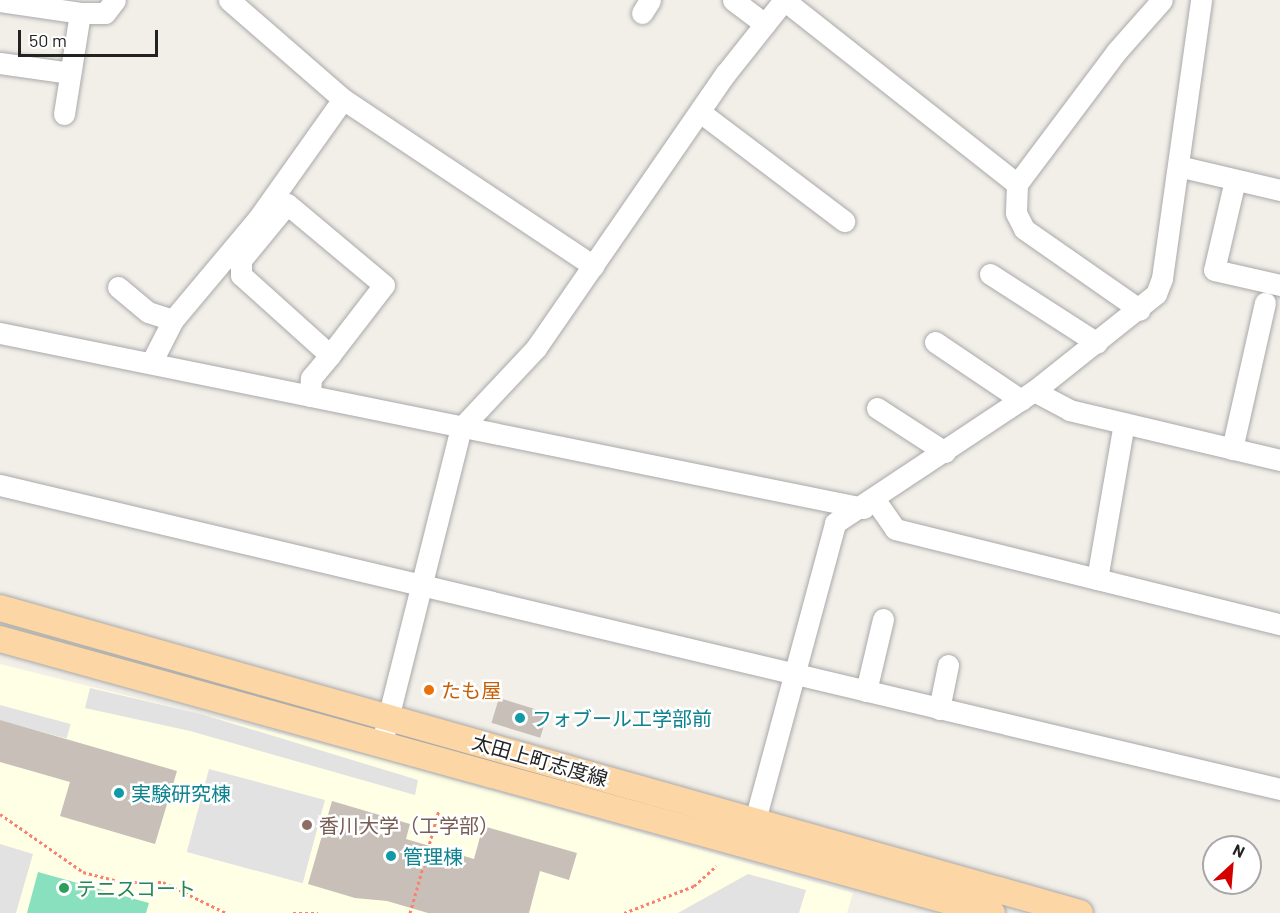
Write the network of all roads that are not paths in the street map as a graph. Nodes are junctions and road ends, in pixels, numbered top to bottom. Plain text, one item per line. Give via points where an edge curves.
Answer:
1 (115, 0) edge
2 (229, 0) edge
3 (733, 0) edge
4 (784, 0) edge
5 (1162, 0) edge
6 (1201, 0) edge
7 (0, 1) edge
8 (80, 13) junction
9 (765, 24) junction
10 (0, 63) edge
11 (70, 73) junction
12 (343, 99) junction
13 (700, 112) junction
14 (64, 114) dead end
15 (1178, 166) junction
16 (1235, 180) junction
17 (1017, 184) junction
18 (1280, 190) edge
19 (844, 221) dead end
20 (592, 266) junction
21 (990, 274) dead end
22 (1280, 285) edge
23 (118, 287) dead end
24 (1265, 303) dead end
25 (1140, 310) junction
26 (174, 320) junction
27 (0, 333) edge
28 (935, 342) dead end
29 (1097, 344) junction
30 (330, 355) junction
31 (152, 363) junction
32 (1028, 395) junction
33 (310, 396) junction
34 (877, 408) dead end
35 (1124, 423) junction
36 (461, 428) junction
37 (1232, 449) junction
38 (945, 452) junction
39 (1280, 460) edge
40 (0, 485) edge
41 (869, 504) junction
42 (1096, 579) junction
43 (419, 585) junction
44 (0, 608) edge
45 (883, 619) dead end
46 (1280, 624) edge
47 (0, 639) edge
48 (948, 665) dead end
49 (793, 674) junction
50 (866, 692) junction
51 (939, 709) junction
52 (387, 717) junction
53 (382, 742) junction
54 (1280, 789) edge
55 (752, 832) junction
56 (992, 913) edge
57 (1080, 913) edge

1 - 8 street via 105,13
2 - 12 street
3 - 9 street
4 - 9 street
4 - 17 street
5 - 17 street via 1116,52
6 - 15 street
7 - 8 street
8 - 11 street
9 - 13 street
10 - 11 street
11 - 14 street
12 - 20 street
12 - 26 street via 258,220
13 - 19 street
13 - 20 street
15 - 16 street
15 - 25 street via 1162,278
16 - 18 street
16 - 22 street via 1214,270
17 - 25 street via 1017,213 1024,229
20 - 36 street via 536,348
21 - 29 street
23 - 26 street via 148,312
24 - 37 street
25 - 29 street
26 - 31 street
27 - 31 street
28 - 32 street
29 - 32 street
30 - 30 street via 384,285 287,204 241,260 241,275
30 - 33 street via 311,378
31 - 33 street
32 - 35 street
32 - 38 street
33 - 36 street
34 - 38 street
35 - 37 street
35 - 42 street
36 - 41 street
36 - 43 street
37 - 39 street
38 - 41 street
40 - 43 street
41 - 42 street via 895,529
41 - 49 street via 836,523
42 - 46 street
43 - 49 street
43 - 52 street
44 - 52 main road, 太田上町志度線
45 - 50 street
47 - 53 main road, 太田上町志度線
48 - 51 street
49 - 50 street
49 - 55 street
50 - 51 street
51 - 54 street
52 - 53 street
52 - 55 main road, 太田上町志度線
53 - 55 main road, 太田上町志度線
55 - 56 main road, 太田上町志度線
55 - 57 main road, 太田上町志度線

